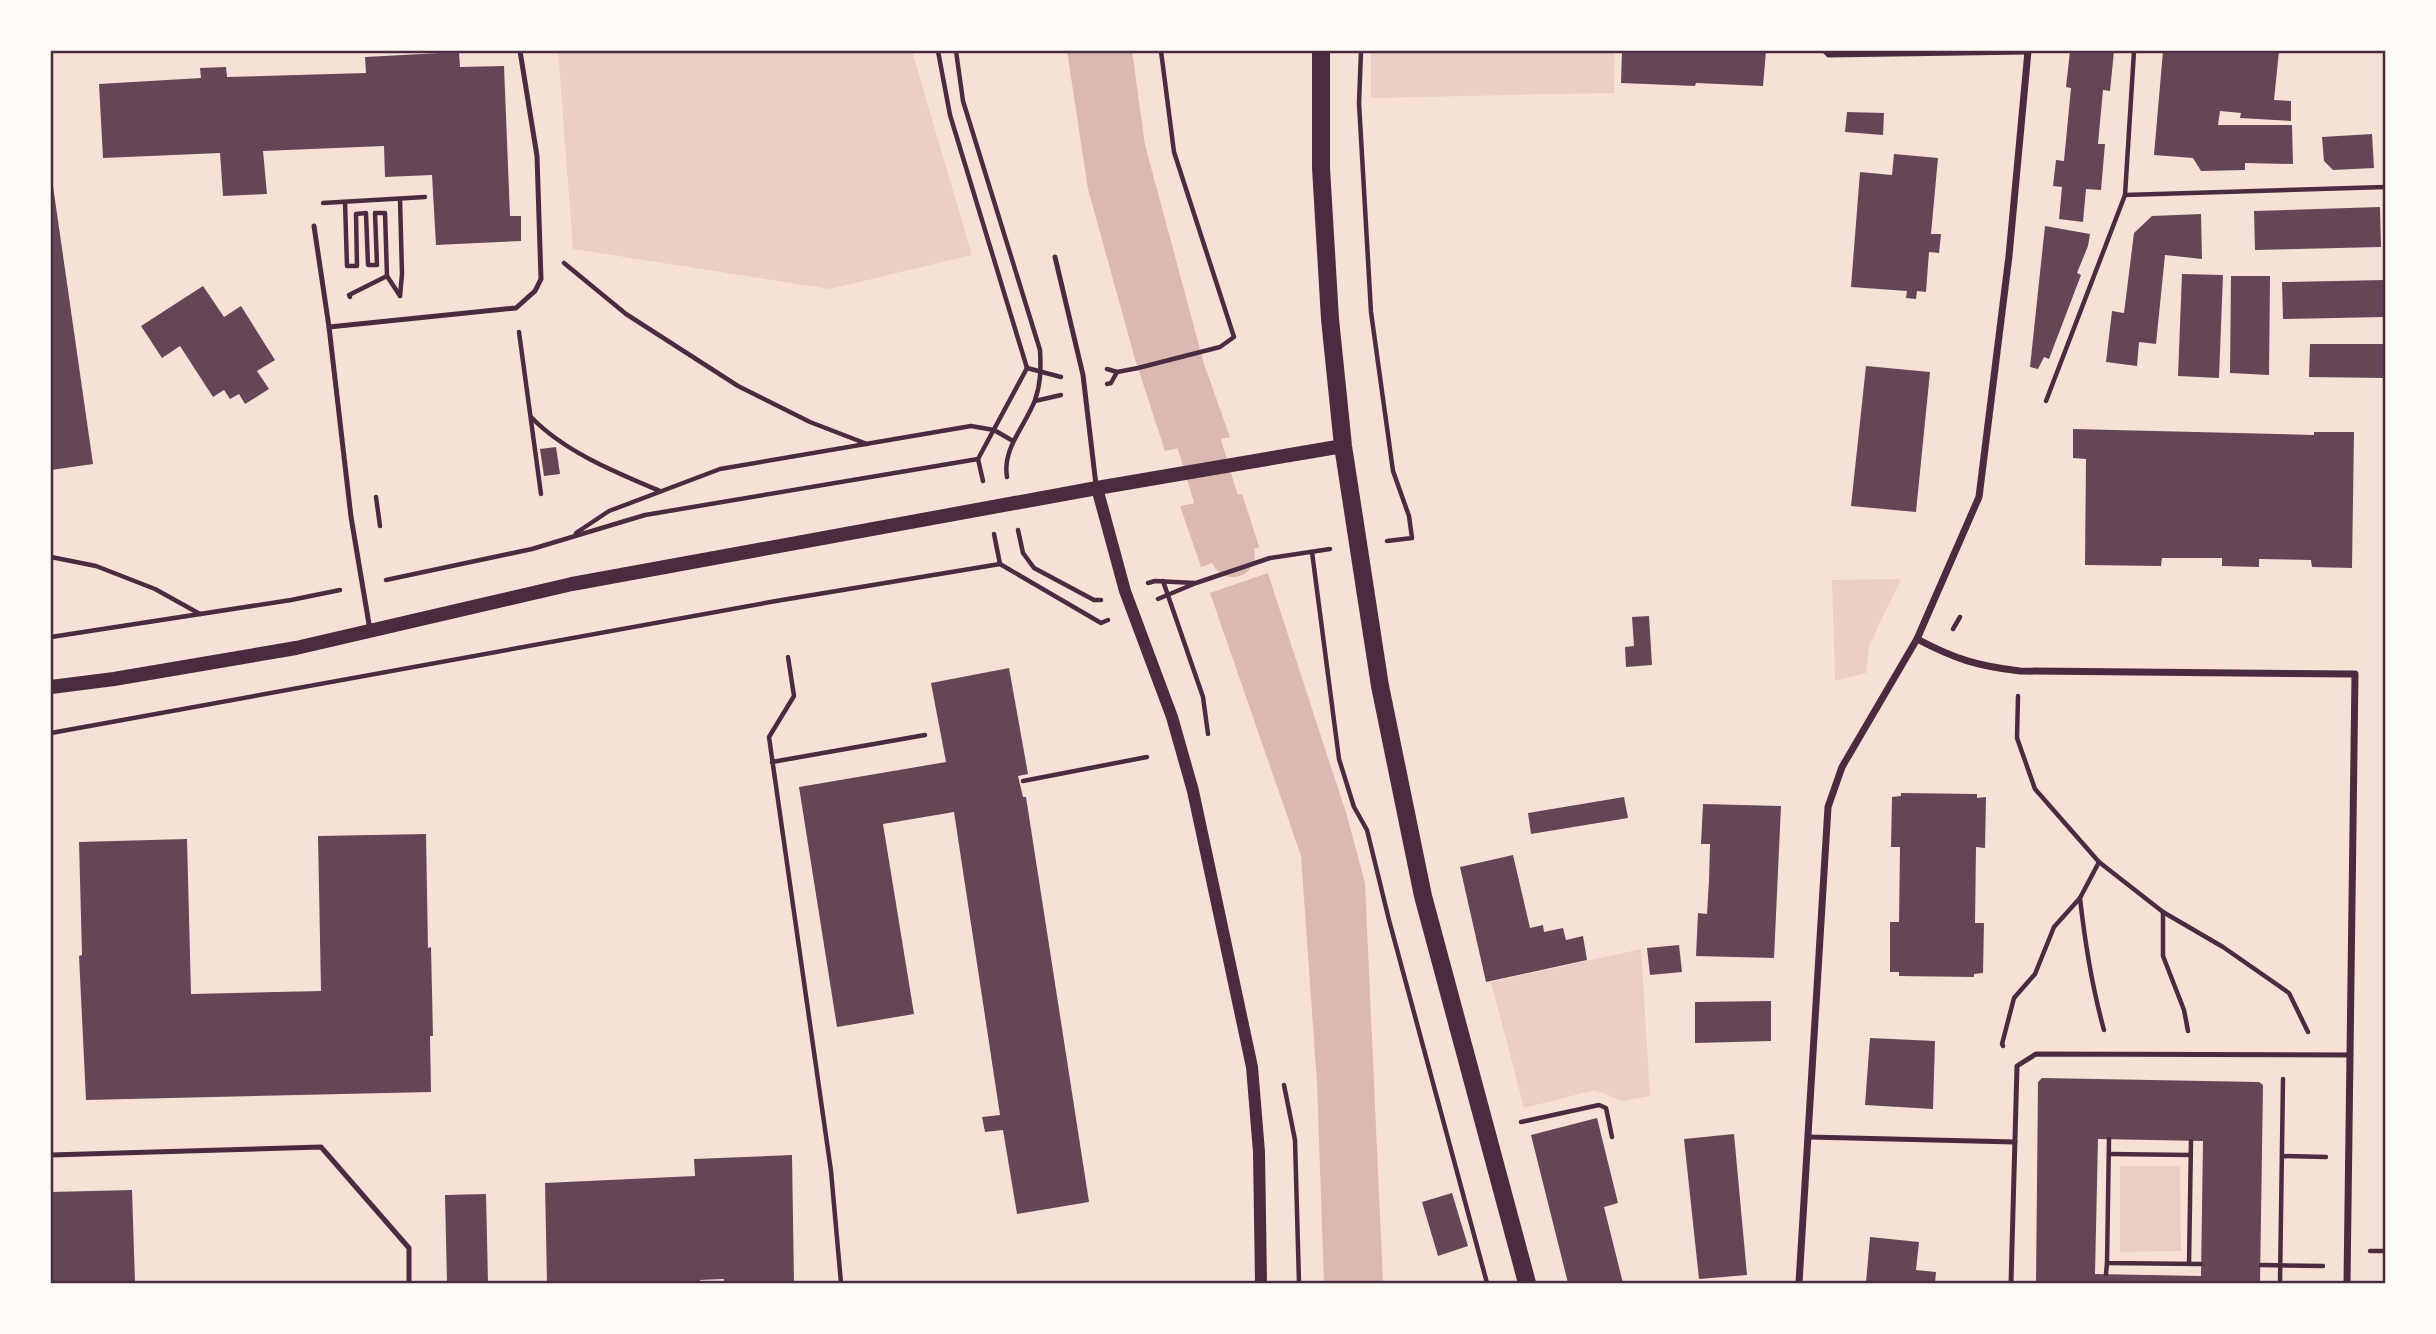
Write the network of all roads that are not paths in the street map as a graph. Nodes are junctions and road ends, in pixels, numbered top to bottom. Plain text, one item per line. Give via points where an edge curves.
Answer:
1 (520, 51) edge
2 (1321, 51) edge
3 (1826, 51) edge
4 (2028, 51) edge
5 (314, 226) dead end
6 (1055, 257) dead end
7 (329, 327) junction
8 (1343, 446) junction
9 (1097, 488) junction
10 (370, 630) junction
11 (1917, 639) junction
12 (51, 687) edge
13 (2351, 1055) junction
14 (1809, 1137) junction
15 (2015, 1142) junction
16 (51, 1155) edge
17 (409, 1283) edge
18 (1261, 1283) edge
19 (1527, 1283) edge
20 (1800, 1283) edge
21 (2011, 1283) edge
22 (2347, 1283) edge

1 - 7 lane via 537,156 541,279 535,291 516,308
2 - 8 main road via 1321,168
3 - 4 street
4 - 11 street via 2009,256 1979,497
5 - 7 lane
6 - 9 lane via 1083,375
7 - 10 lane via 351,517
8 - 9 main road
8 - 19 main road via 1380,686 1423,896
9 - 10 main road via 572,584
9 - 18 street via 1125,591 1194,791 1252,1067
10 - 12 main road via 296,648
11 - 13 street via 1967,662 2020,671 2355,674
11 - 14 street via 1842,767 1828,807
13 - 15 lane via 2036,1054 2017,1066
13 - 22 street
14 - 15 lane
14 - 20 street
15 - 21 lane
16 - 17 lane via 321,1147 409,1248

